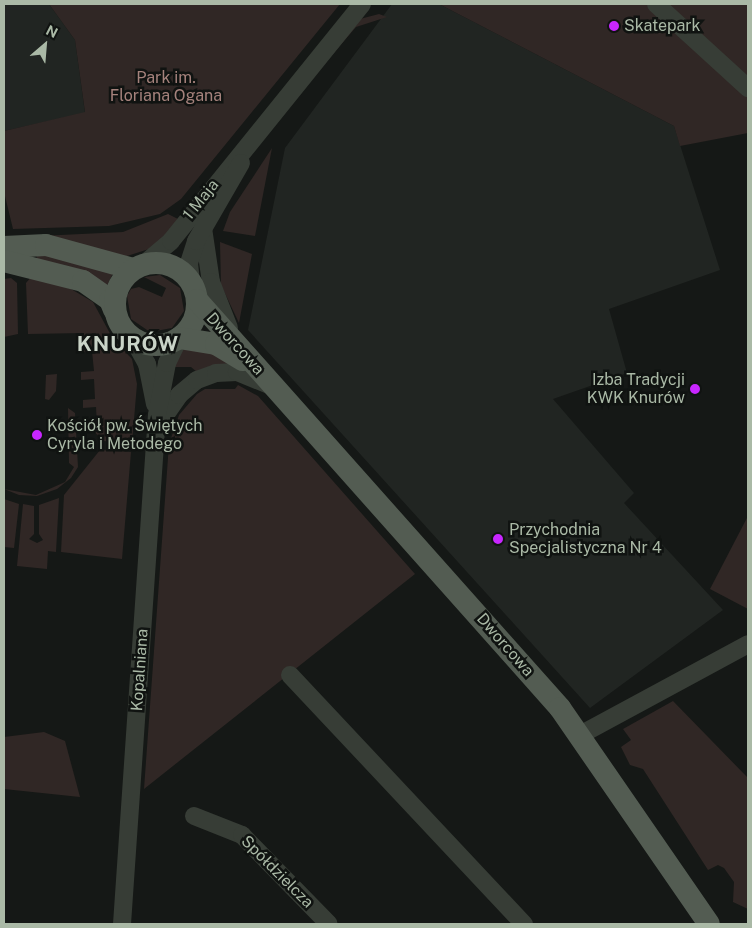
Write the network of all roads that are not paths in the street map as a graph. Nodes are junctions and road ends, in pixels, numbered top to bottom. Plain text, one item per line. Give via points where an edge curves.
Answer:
1 (362, 4) edge
2 (656, 4) edge
3 (748, 88) edge
4 (257, 134) junction
5 (203, 228) junction
6 (4, 247) edge
7 (4, 262) edge
8 (139, 266) junction
9 (194, 291) junction
10 (114, 310) junction
11 (132, 337) junction
12 (179, 338) junction
13 (234, 340) junction
14 (274, 388) junction
15 (157, 422) junction
16 (748, 644) edge
17 (290, 675) dead end
18 (580, 735) junction
19 (194, 816) dead end
20 (122, 924) edge
21 (329, 924) edge
22 (524, 924) edge
23 (709, 924) edge

1 - 4 street, 1 Maja
2 - 3 street
4 - 5 street, 1 Maja
4 - 8 street, 1 Maja via 160,253
5 - 9 street, 1 Maja via 189,263
5 - 13 street via 218,306
6 - 8 main road via 46,245
7 - 10 main road via 83,281 110,300
8 - 9 main road via 170,265
8 - 10 main road via 118,286
9 - 12 main road via 193,322
9 - 13 main road, Dworcowa
10 - 11 main road
11 - 12 main road via 155,346
11 - 15 street, Kopalniana via 147,364
12 - 14 main road, Dworcowa via 216,344
12 - 15 street, Kopalniana via 167,363
13 - 14 main road, Dworcowa
14 - 15 street via 237,372 216,373 197,380 179,395
14 - 18 main road, Dworcowa
15 - 20 street, Kopalniana
16 - 18 street
17 - 22 street
18 - 23 main road, Dworcowa
19 - 21 street, Spółdzielcza via 242,835

